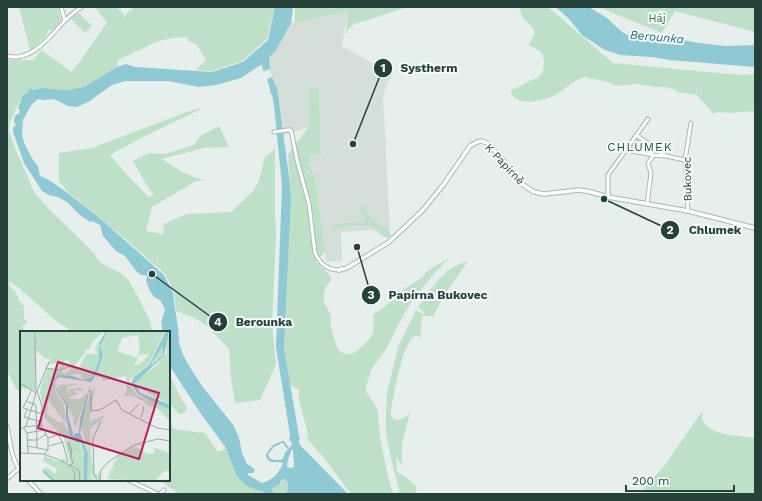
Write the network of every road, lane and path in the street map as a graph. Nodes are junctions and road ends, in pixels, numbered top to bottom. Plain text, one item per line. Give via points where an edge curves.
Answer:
1 (61, 7) edge
2 (82, 7) edge
3 (65, 21) junction
4 (7, 56) edge
5 (648, 118) dead end
6 (691, 123) dead end
7 (274, 132) dead end
8 (636, 135) junction
9 (626, 150) junction
10 (654, 155) junction
11 (666, 156) junction
12 (686, 160) junction
13 (608, 197) junction
14 (647, 204) junction
15 (688, 211) junction
16 (755, 228) edge
17 (339, 270) joint
18 (7, 426) edge
19 (9, 449) edge
20 (20, 470) edge
21 (7, 479) edge
22 (29, 481) edge
23 (130, 481) edge
24 (164, 490) dead end
25 (41, 494) edge
26 (159, 494) edge

1 - 3 street
2 - 3 street
3 - 4 street via 30,54 22,57
5 - 8 street
6 - 12 street, Bukovec
7 - 17 street via 291,130 307,193 318,259 324,266
8 - 9 street
8 - 11 street
9 - 10 street
9 - 13 street via 608,175
10 - 11 street
10 - 14 street via 648,163 651,173
11 - 12 street
12 - 15 street, Bukovec
13 - 14 street, K Papírně
13 - 17 street, K Papírně via 579,190 544,194 534,192 522,184 487,143 478,142 470,146 422,211 389,242 347,268
14 - 15 street, K Papírně
15 - 16 street, K Papírně
18 - 19 street
19 - 20 street
20 - 21 street
22 - 25 street
23 - 26 street
24 - 26 street

